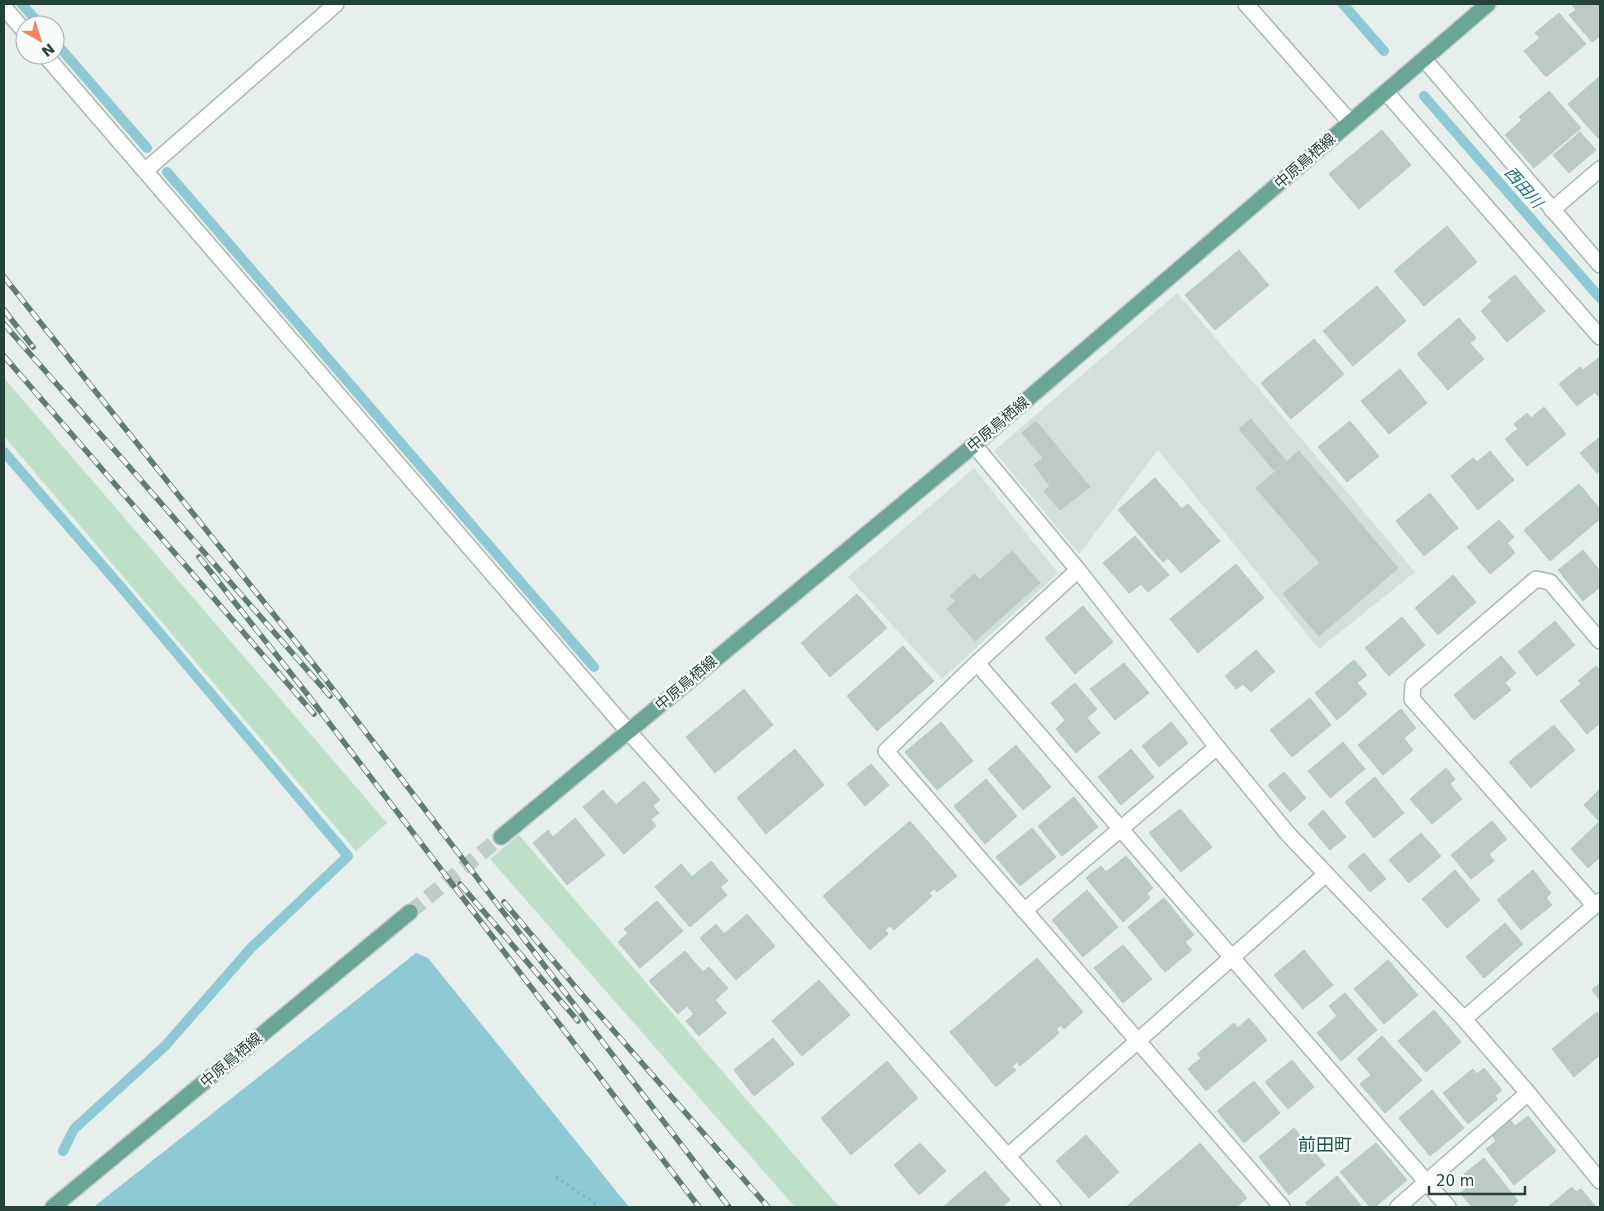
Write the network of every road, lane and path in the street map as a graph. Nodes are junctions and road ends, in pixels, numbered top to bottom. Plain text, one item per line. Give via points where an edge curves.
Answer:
1 (336, 4) edge
2 (1246, 4) edge
3 (1488, 4) edge
4 (4, 7) edge
5 (15, 20) edge
6 (1424, 59) junction
7 (54, 65) edge
8 (1386, 92) junction
9 (1350, 122) junction
10 (1600, 169) edge
11 (146, 170) junction
12 (1552, 210) junction
13 (1600, 265) edge
14 (1600, 337) edge
15 (974, 445) junction
16 (1078, 570) junction
17 (1600, 641) edge
18 (977, 662) junction
19 (628, 731) junction
20 (1217, 747) junction
21 (1120, 829) junction
22 (501, 837) tunnel mouth
23 (1326, 874) junction
24 (1597, 904) edge
25 (1024, 911) junction
26 (410, 912) tunnel mouth
27 (1232, 957) junction
28 (1464, 1019) junction
29 (1138, 1041) junction
30 (1528, 1093) junction
31 (1008, 1156) junction
32 (556, 1177) dead end
33 (1600, 1181) edge
34 (1426, 1182) junction
35 (53, 1207) edge
36 (600, 1207) edge
37 (1054, 1207) edge
38 (1282, 1207) edge
39 (1398, 1207) edge
40 (1448, 1207) edge

1 - 11 street
2 - 9 street
3 - 6 main road, 中原鳥栖線
4 - 5 street
6 - 8 main road, 中原鳥栖線
6 - 12 street
7 - 11 street
8 - 9 main road, 中原鳥栖線
8 - 14 street
9 - 15 main road, 中原鳥栖線
10 - 12 street
11 - 19 street
12 - 13 street
15 - 16 street
15 - 19 main road, 中原鳥栖線
16 - 18 street
16 - 20 street
17 - 24 street via 1550,582 1536,580 1413,685 1412,699
18 - 21 street
18 - 25 street via 886,751
19 - 22 main road, 中原鳥栖線
19 - 31 street
20 - 21 street
20 - 23 street via 1288,834
21 - 25 street
21 - 27 street
23 - 27 street
23 - 28 street
24 - 28 street
25 - 29 street
26 - 35 main road, 中原鳥栖線
27 - 29 street
27 - 34 street
28 - 30 street
29 - 31 street
29 - 38 street
30 - 33 street
30 - 34 street
31 - 37 street
32 - 36 path
34 - 39 street
34 - 40 street

